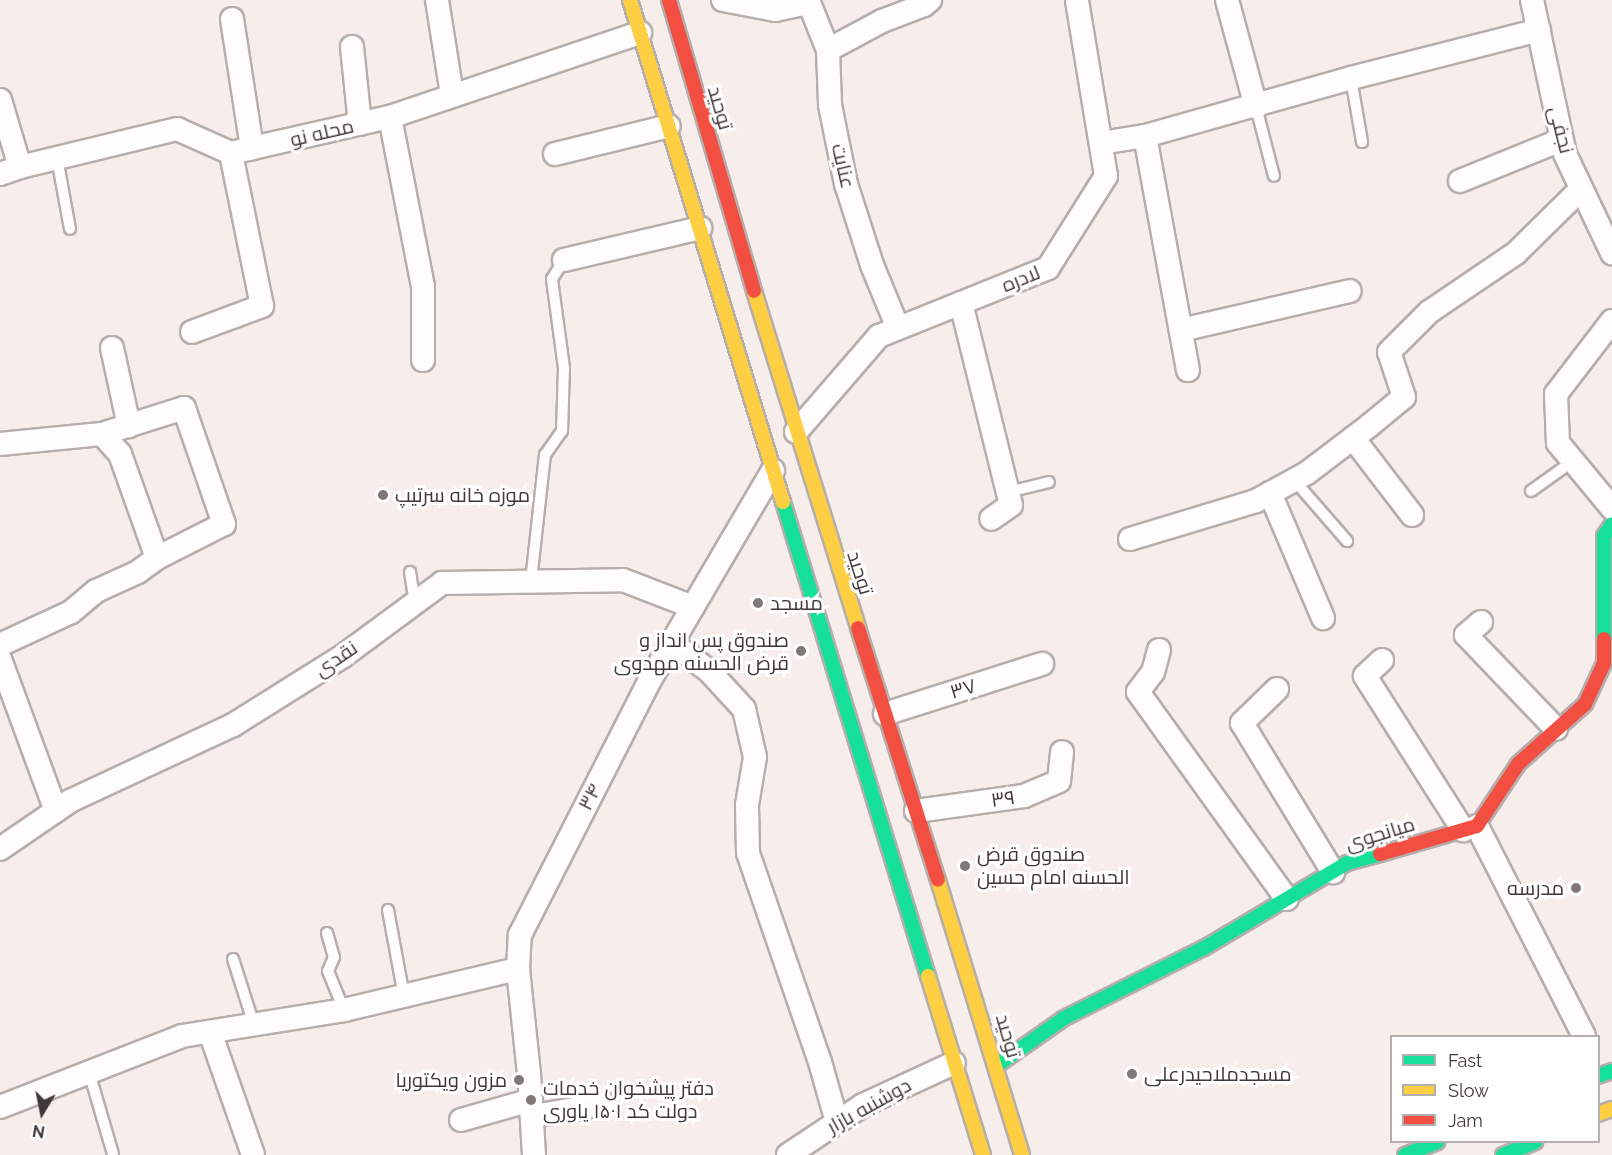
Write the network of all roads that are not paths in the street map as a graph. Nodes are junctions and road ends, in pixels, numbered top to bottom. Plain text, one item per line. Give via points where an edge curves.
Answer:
1 (437, 0) edge
2 (630, 0) edge
3 (669, 0) edge
4 (723, 0) edge
5 (930, 0) edge
6 (1077, 0) edge
7 (1227, 0) edge
8 (1532, 0) edge
9 (808, 1) edge
10 (232, 19) dead end
11 (1539, 30) junction
12 (640, 33) junction
13 (352, 47) dead end
14 (828, 50) junction
15 (1350, 78) junction
16 (452, 95) junction
17 (0, 100) edge
18 (1256, 107) junction
19 (390, 117) junction
20 (360, 124) junction
21 (669, 126) junction
22 (1145, 136) junction
23 (1562, 140) junction
24 (1362, 142) dead end
25 (1101, 143) junction
26 (242, 151) junction
27 (555, 154) dead end
28 (57, 158) junction
29 (10, 170) edge
30 (1274, 176) dead end
31 (1460, 181) dead end
32 (1581, 189) junction
33 (1604, 214) edge
34 (700, 228) junction
35 (70, 229) dead end
36 (1612, 253) edge
37 (564, 260) joint
38 (1350, 291) dead end
39 (738, 296) junction
40 (961, 303) junction
41 (1612, 321) edge
42 (898, 328) junction
43 (1181, 330) junction
44 (192, 332) dead end
45 (112, 348) dead end
46 (423, 360) dead end
47 (1188, 370) dead end
48 (129, 426) junction
49 (796, 432) junction
50 (102, 434) junction
51 (1353, 438) junction
52 (0, 444) edge
53 (1573, 460) junction
54 (773, 470) junction
55 (1294, 480) junction
56 (1049, 482) dead end
57 (1531, 491) dead end
58 (1008, 492) junction
59 (1270, 493) junction
60 (1612, 508) edge
61 (1412, 515) dead end
62 (991, 519) dead end
63 (1612, 524) edge
64 (1130, 539) dead end
65 (1347, 541) dead end
66 (157, 558) junction
67 (410, 572) dead end
68 (531, 581) junction
69 (415, 603) junction
70 (693, 608) junction
71 (1323, 618) dead end
72 (1481, 622) dead end
73 (672, 643) junction
74 (0, 645) edge
75 (1159, 650) dead end
76 (0, 659) edge
77 (1383, 660) dead end
78 (1042, 664) dead end
79 (1608, 671) edge
80 (1277, 689) dead end
81 (885, 714) junction
82 (1556, 729) junction
83 (1062, 752) dead end
84 (56, 811) junction
85 (916, 811) junction
86 (1470, 828) junction
87 (0, 849) edge
88 (1333, 872) junction
89 (1287, 899) junction
90 (388, 910) dead end
91 (327, 933) dead end
92 (233, 959) dead end
93 (518, 969) junction
94 (404, 996) junction
95 (344, 1010) junction
96 (254, 1025) junction
97 (210, 1032) junction
98 (1583, 1035) edge
99 (954, 1063) junction
100 (996, 1066) junction
101 (88, 1072) junction
102 (604, 1104) dead end
103 (0, 1107) edge
104 (532, 1108) junction
105 (461, 1120) dead end
106 (837, 1122) junction
107 (1435, 1143) edge
108 (1533, 1143) edge
109 (113, 1154) dead end
110 (253, 1155) edge
111 (534, 1155) edge
112 (788, 1155) edge
113 (983, 1155) edge
114 (1022, 1155) edge
115 (1405, 1155) edge
116 (1503, 1155) edge

1 - 16 street
2 - 12 main road, توحید
3 - 39 main road, توحید
4 - 9 street via 775,10
5 - 14 street
6 - 25 street, لادره
7 - 18 street
8 - 11 street, نجفی
9 - 14 street, عنایت
10 - 26 street
11 - 15 street
11 - 23 street, نجفی
12 - 16 street, محله نو
12 - 21 main road, توحید
13 - 20 street
14 - 42 street, عنایت via 830,105 846,184 872,265
15 - 18 street
15 - 24 lane
16 - 19 street, محله نو
17 - 29 street
18 - 22 street
18 - 30 lane
19 - 20 street, محله نو
19 - 46 street via 423,286
20 - 26 street, محله نو
21 - 27 street
21 - 34 main road, توحید
22 - 25 street
22 - 43 street
23 - 31 street
23 - 32 street, نجفی
25 - 40 street, لادره via 1106,176 1048,268
26 - 28 street via 177,129
26 - 44 street via 262,306
28 - 29 street
28 - 35 lane
32 - 33 street, نجفی
32 - 51 street via 1516,253 1429,312 1389,352 1404,397
33 - 36 street, نجفی
34 - 37 street
34 - 39 main road, توحید
37 - 68 lane via 552,279 564,369 562,431 545,455
38 - 43 street
39 - 49 main road, توحید
39 - 54 main road, توحید
40 - 42 street, لادره
40 - 58 street
41 - 53 street via 1556,394 1558,443
42 - 49 street, لادره via 879,336
43 - 47 street
45 - 48 street
48 - 50 street
48 - 66 street via 184,408 224,524
49 - 81 main road, توحید
50 - 52 street
50 - 66 street via 120,454
51 - 55 street
51 - 61 street
53 - 57 lane
53 - 60 street
54 - 70 street, ۳۴
54 - 99 main road, توحید
55 - 59 street
55 - 65 lane
56 - 58 lane
58 - 62 street via 1011,505
59 - 64 street via 1256,501
59 - 71 street
63 - 79 main road via 1604,536
66 - 74 street via 138,572 96,591 71,612
67 - 69 lane
68 - 69 street, نقدی via 442,583
68 - 70 street, نقدی via 624,580
69 - 84 street, نقدی via 343,656 233,725
70 - 73 street, ۳۴
72 - 82 street via 1466,635
73 - 93 street, ۳۴ via 520,935
73 - 106 street via 708,671 744,709 755,758 747,805 748,853
75 - 89 street via 1153,672 1138,692
76 - 84 street
77 - 86 street via 1365,676
78 - 81 street, ۳۷
79 - 82 main road via 1585,704
80 - 88 street via 1242,723
81 - 85 main road, توحید
82 - 86 main road via 1518,764
83 - 85 street, ۳۹ via 1059,781 1024,796
84 - 87 street, نقدی
85 - 100 main road, توحید
86 - 88 main road, میانجوی via 1347,863
86 - 98 street
88 - 89 main road, میانجوی
89 - 100 main road, میانجوی via 1195,953 1064,1018
90 - 94 lane
91 - 95 lane via 334,957 328,971
92 - 96 lane
93 - 94 street
93 - 104 street, ۳۴
94 - 95 street
95 - 96 street
96 - 97 street
97 - 101 street via 182,1036
97 - 110 street
99 - 106 street, دوشنبه بازار via 863,1105
99 - 113 main road, توحید
100 - 114 main road, توحید
101 - 103 street
101 - 109 lane
102 - 104 street
104 - 105 street
104 - 111 street, ۳۴
106 - 112 street, دوشنبه بازار
107 - 115 main road
108 - 116 main road

